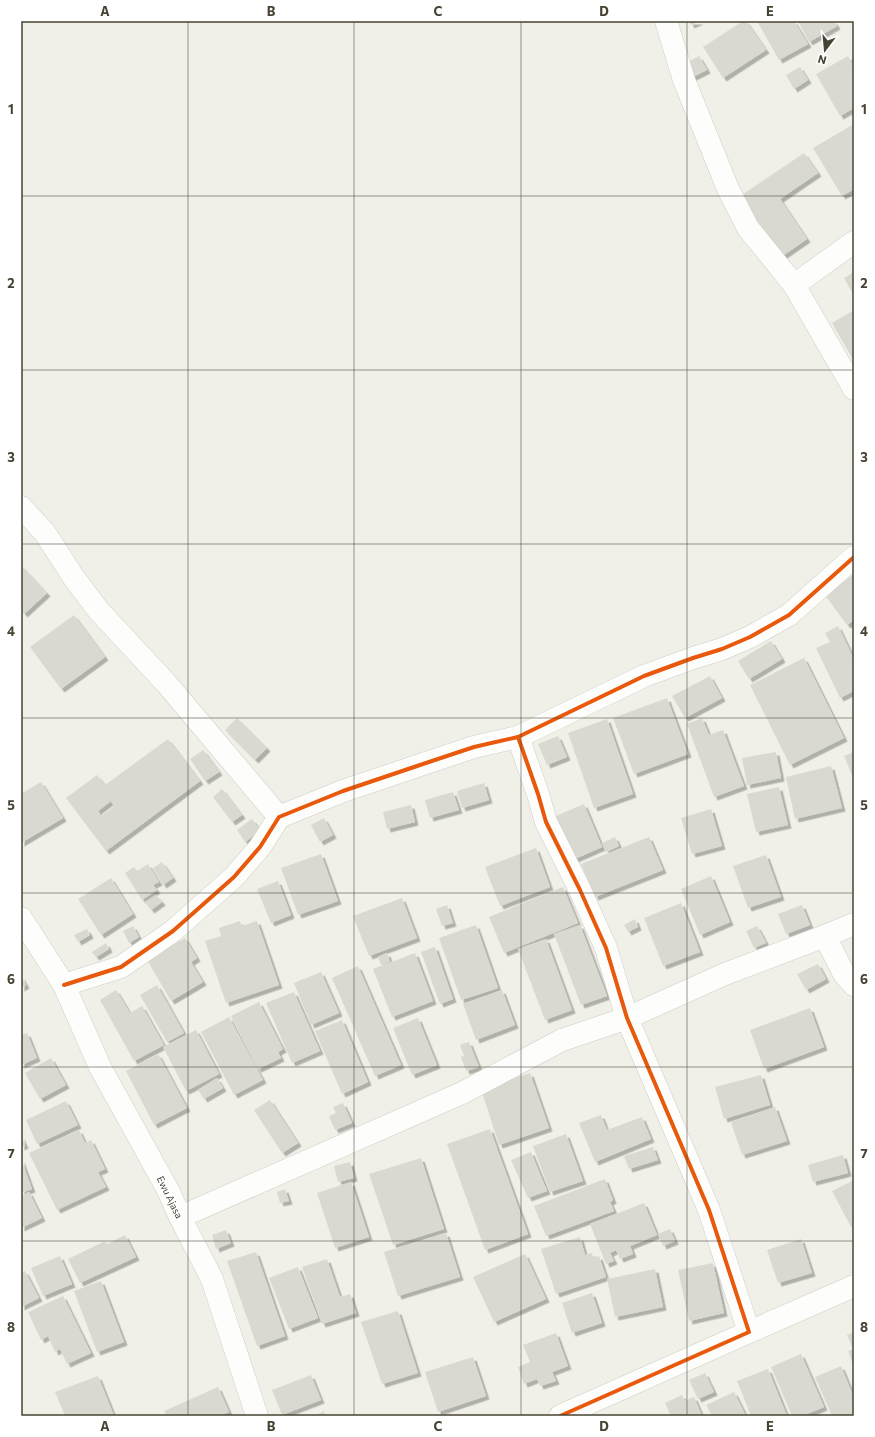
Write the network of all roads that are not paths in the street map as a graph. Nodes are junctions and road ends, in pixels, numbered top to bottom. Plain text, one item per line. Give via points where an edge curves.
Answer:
1 (666, 21) edge
2 (854, 242) edge
3 (794, 285) junction
4 (854, 389) edge
5 (21, 507) edge
6 (854, 558) edge
7 (518, 737) junction
8 (279, 817) junction
9 (21, 918) edge
10 (854, 924) edge
11 (825, 936) junction
12 (64, 985) junction
13 (854, 985) edge
14 (626, 1018) junction
15 (180, 1217) junction
16 (854, 1286) edge
17 (749, 1332) junction
18 (257, 1416) edge
19 (560, 1416) edge

1 - 3 street via 684,80 728,189 748,228
2 - 3 street
3 - 4 street
5 - 8 street via 45,533 99,611 166,683
6 - 7 street via 789,616 750,637 644,676
7 - 8 street via 434,760 342,791
7 - 14 street via 546,822 606,948
8 - 12 street via 260,847 234,877 172,931 120,967
9 - 12 street, Ewu Ajasa
10 - 11 street
11 - 13 street via 844,974
11 - 14 street via 725,974
12 - 15 street, Ewu Ajasa via 100,1067 169,1192
14 - 15 street via 562,1040 462,1094
14 - 17 street via 709,1210
15 - 18 street, Ewu Ajasa via 212,1279
16 - 17 street
17 - 19 street

